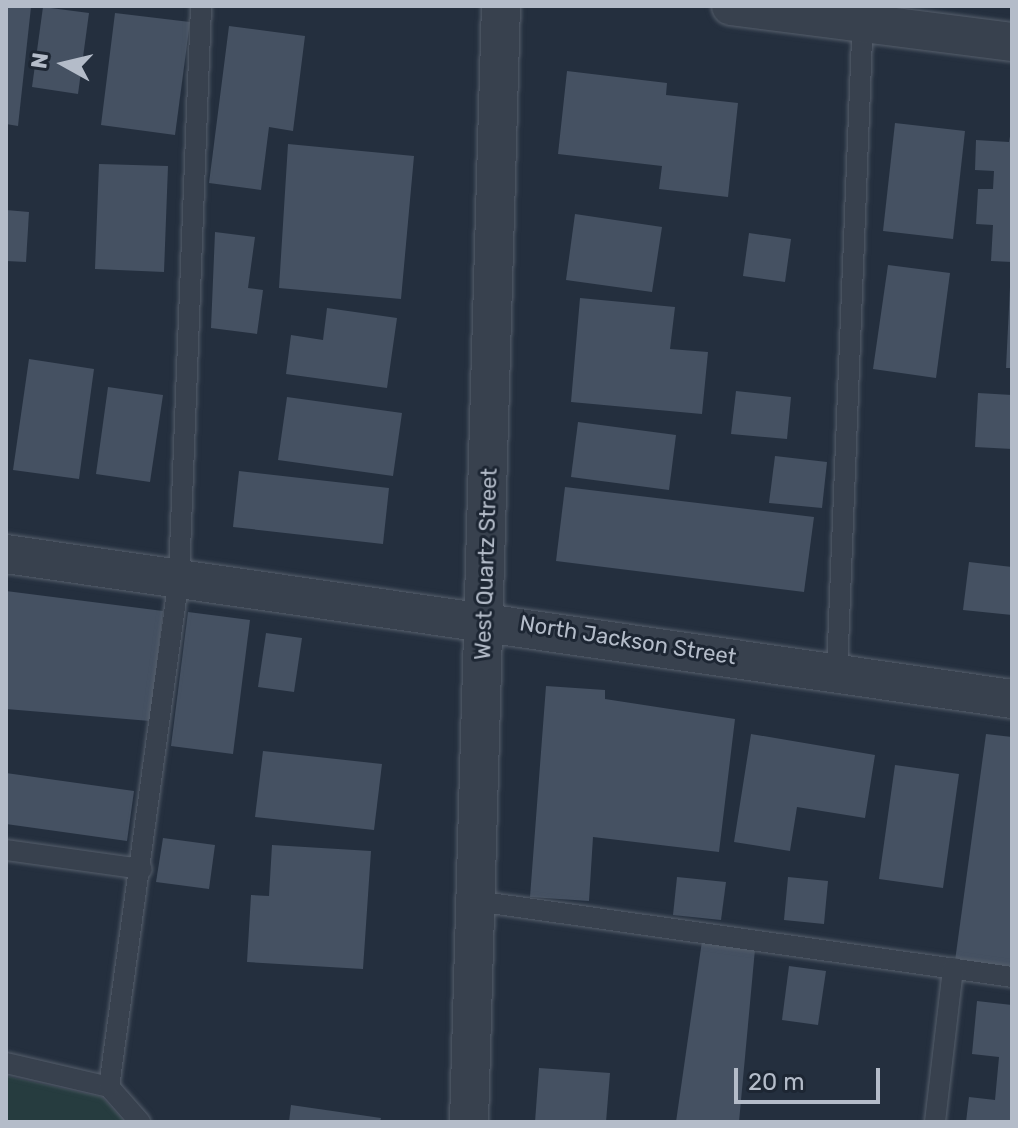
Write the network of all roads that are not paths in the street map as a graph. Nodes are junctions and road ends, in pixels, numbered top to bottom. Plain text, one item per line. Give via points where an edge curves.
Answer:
1 (201, 6) edge
2 (492, 6) edge
3 (502, 6) edge
4 (731, 6) edge
5 (863, 14) edge
6 (1012, 42) edge
7 (6, 554) edge
8 (179, 577) junction
9 (485, 618) junction
10 (837, 672) junction
11 (1012, 699) edge
12 (6, 850) edge
13 (142, 869) junction
14 (476, 901) junction
15 (953, 968) junction
16 (1012, 977) edge
17 (6, 1063) edge
18 (109, 1087) junction
19 (140, 1122) edge
20 (469, 1122) edge
21 (935, 1122) edge

1 - 8 lane
2 - 3 street
3 - 9 street, West Quartz Street
4 - 5 street
5 - 6 street
5 - 10 lane
7 - 8 street, North Jackson Street
8 - 9 street, North Jackson Street
8 - 13 lane
9 - 10 street, North Jackson Street
9 - 14 street, West Quartz Street
10 - 11 street, North Jackson Street
12 - 13 lane
13 - 18 lane
14 - 15 lane
14 - 20 street, West Quartz Street
15 - 16 lane
15 - 21 lane
17 - 18 lane
18 - 19 lane

